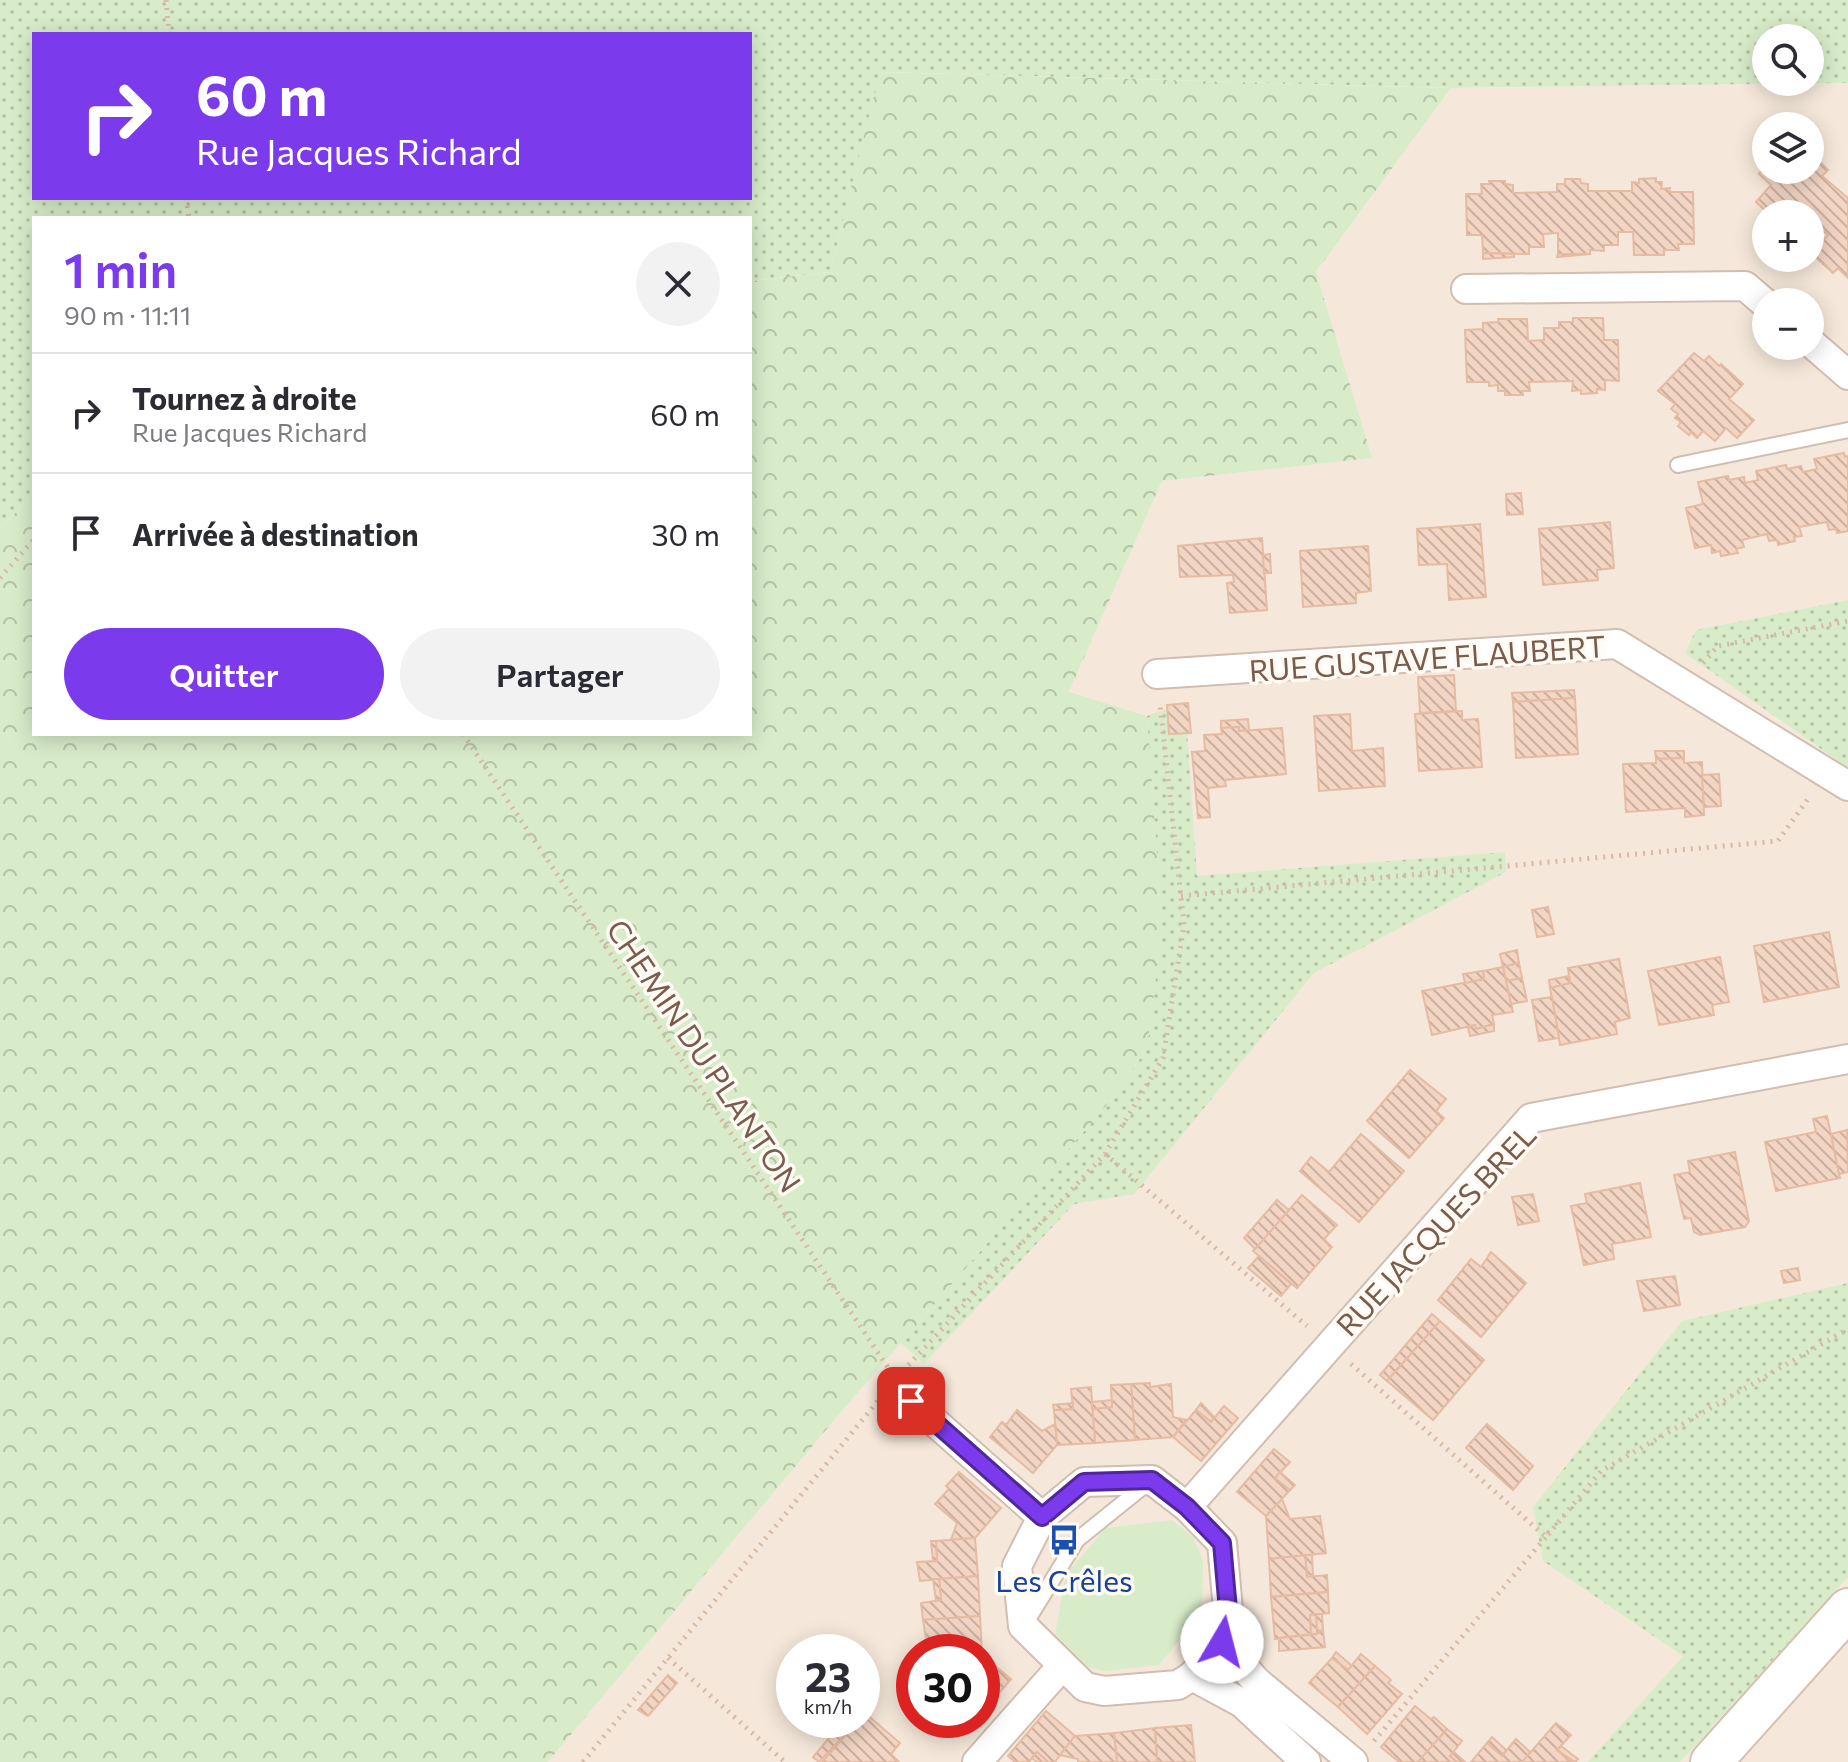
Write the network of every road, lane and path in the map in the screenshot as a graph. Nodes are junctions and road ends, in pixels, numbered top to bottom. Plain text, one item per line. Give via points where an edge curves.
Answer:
1 (166, 0) edge
2 (169, 32) edge
3 (1466, 289) dead end
4 (1752, 292) edge
5 (1824, 354) edge
6 (1848, 375) edge
7 (1848, 430) edge
8 (1678, 465) dead end
9 (32, 541) edge
10 (0, 578) edge
11 (1848, 621) edge
12 (1157, 674) joint
13 (1684, 685) junction
14 (464, 736) edge
15 (1837, 779) edge
16 (1181, 896) junction
17 (1848, 1059) edge
18 (1105, 1154) junction
19 (1848, 1329) edge
20 (1328, 1345) junction
21 (897, 1391) junction
22 (1152, 1480) junction
23 (1187, 1507) junction
24 (1042, 1517) junction
25 (1546, 1537) junction
26 (1848, 1609) edge
27 (1023, 1626) junction
28 (1848, 1639) edge
29 (1222, 1642) junction
30 (668, 1658) junction
31 (1062, 1666) junction
32 (1192, 1676) junction
33 (1360, 1756) edge
34 (583, 1762) edge
35 (785, 1762) edge
36 (977, 1762) edge
37 (1306, 1762) edge
38 (1711, 1762) edge
39 (1746, 1762) edge

1 - 2 path
3 - 4 street via 1745,286
5 - 6 street
7 - 8 lane
9 - 10 path
11 - 13 path via 1718,646
12 - 13 street, RUE GUSTAVE FLAUBERT via 1617,644
12 - 16 path
13 - 15 street, RUE GUSTAVE FLAUBERT
14 - 21 path, CHEMIN DU PLANTON
15 - 16 path via 1778,841
16 - 18 path via 1184,925 1163,1058
17 - 20 street, RUE JACQUES BREL via 1531,1118
18 - 20 path
18 - 21 path
19 - 25 path via 1601,1471
20 - 23 street, RUE JACQUES BREL
20 - 25 path
21 - 24 street
21 - 30 path
22 - 23 street
22 - 24 street via 1084,1482
22 - 27 lane via 1077,1540
23 - 29 street via 1222,1543 1229,1621
24 - 27 street via 1017,1566
25 - 33 path
26 - 38 main road
27 - 31 street
28 - 39 main road
29 - 32 street
29 - 33 street via 1256,1681
30 - 34 path
30 - 35 path
31 - 32 street via 1085,1687 1104,1691 1178,1685
31 - 36 street
32 - 37 street via 1242,1703

